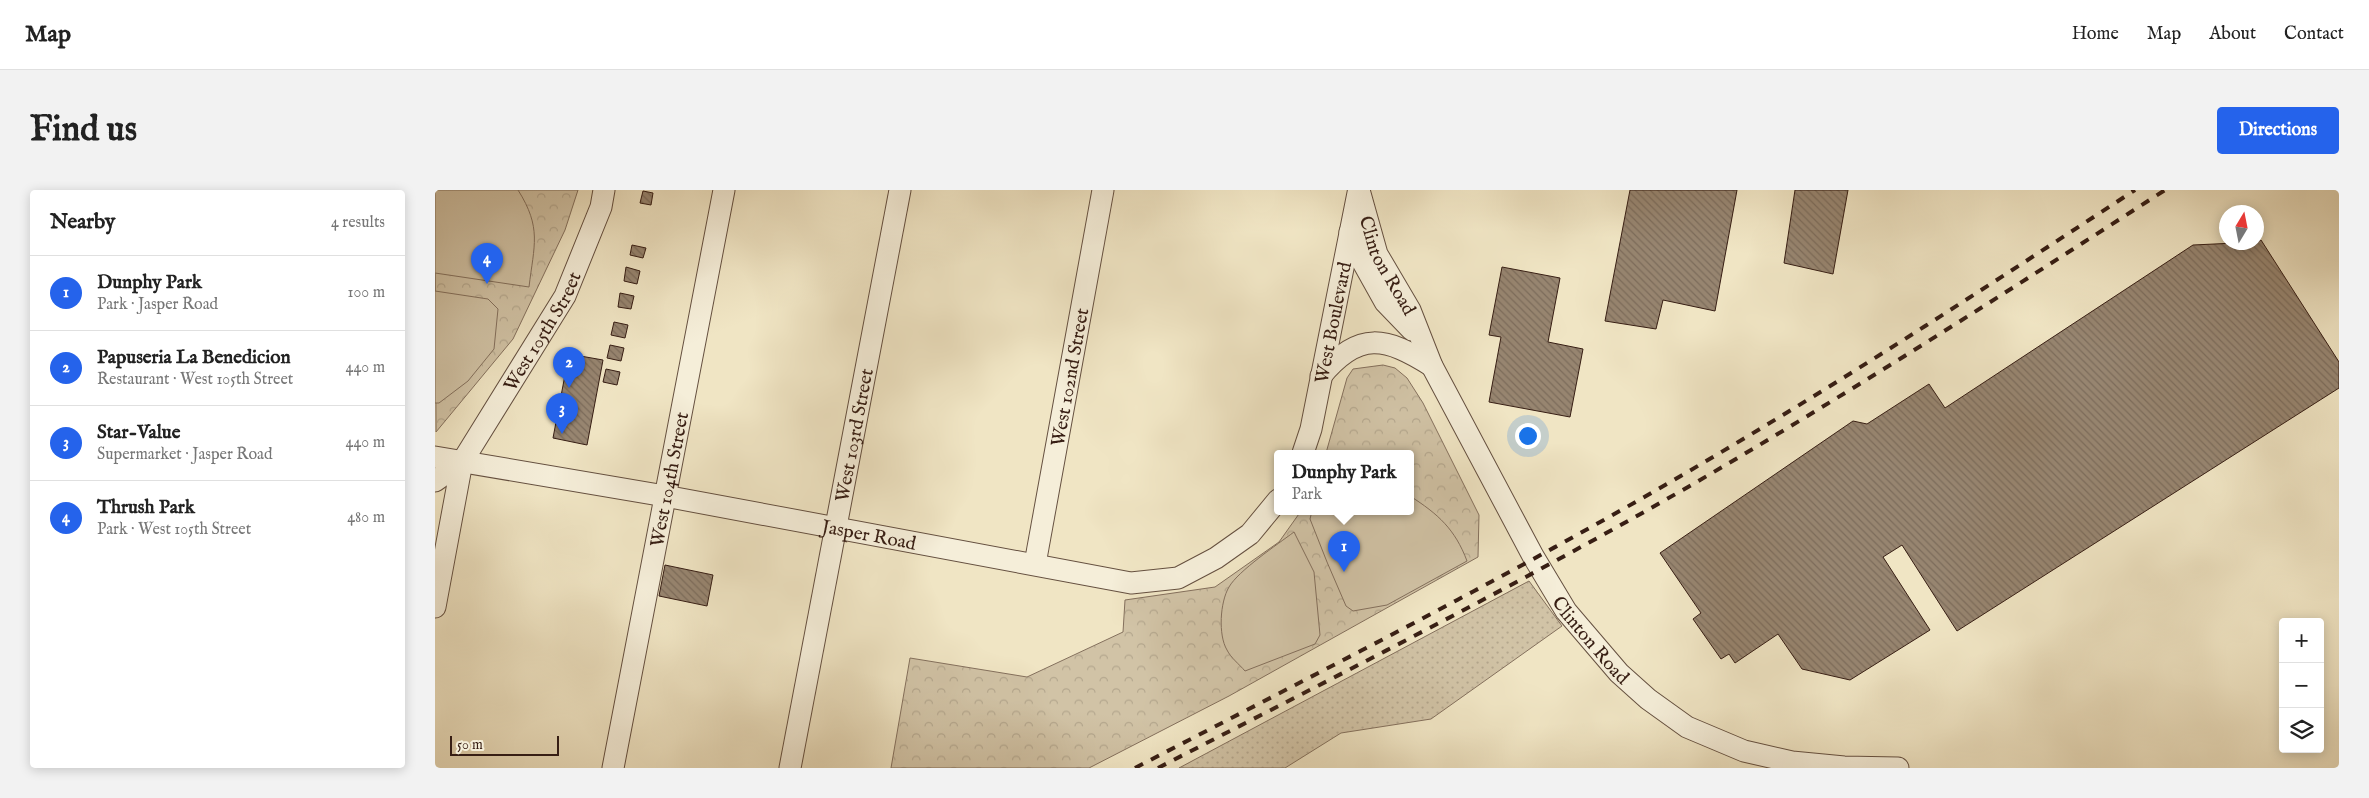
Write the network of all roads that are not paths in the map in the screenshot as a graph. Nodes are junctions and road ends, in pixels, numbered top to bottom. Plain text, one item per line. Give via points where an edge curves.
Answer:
1 (604, 190) edge
2 (724, 190) edge
3 (900, 190) edge
4 (1103, 190) edge
5 (1359, 190) edge
6 (1350, 232) junction
7 (1369, 256) junction
8 (1432, 366) junction
9 (1320, 376) junction
10 (1304, 450) edge
11 (435, 457) edge
12 (462, 462) junction
13 (435, 481) edge
14 (665, 496) junction
15 (1274, 505) edge
16 (835, 529) junction
17 (1035, 564) junction
18 (435, 607) edge
19 (613, 768) edge
20 (790, 768) edge
21 (1898, 768) edge

1 - 12 street, West 105th Street via 601,208 565,296
2 - 14 street, West 104th Street
3 - 16 street, West 103rd Street
4 - 17 street, West 102nd Street
5 - 6 street, West Boulevard
5 - 7 street, Clinton Road
6 - 7 street, Clinton Road
6 - 9 street, West Boulevard
7 - 8 street, Clinton Road via 1385,302 1420,338
8 - 9 street via 1394,345 1362,344 1335,358
8 - 21 street, Clinton Road via 1566,612 1619,673 1648,700 1687,727 1744,751 1792,762
9 - 10 street, West Boulevard
11 - 12 street, Jasper Road
12 - 13 street
12 - 14 street, Jasper Road
12 - 18 street
14 - 16 street, Jasper Road
14 - 19 street, West 104th Street
15 - 17 street, Jasper Road via 1250,534 1231,549 1178,578 1131,583
16 - 17 street, Jasper Road
16 - 20 street, West 103rd Street

